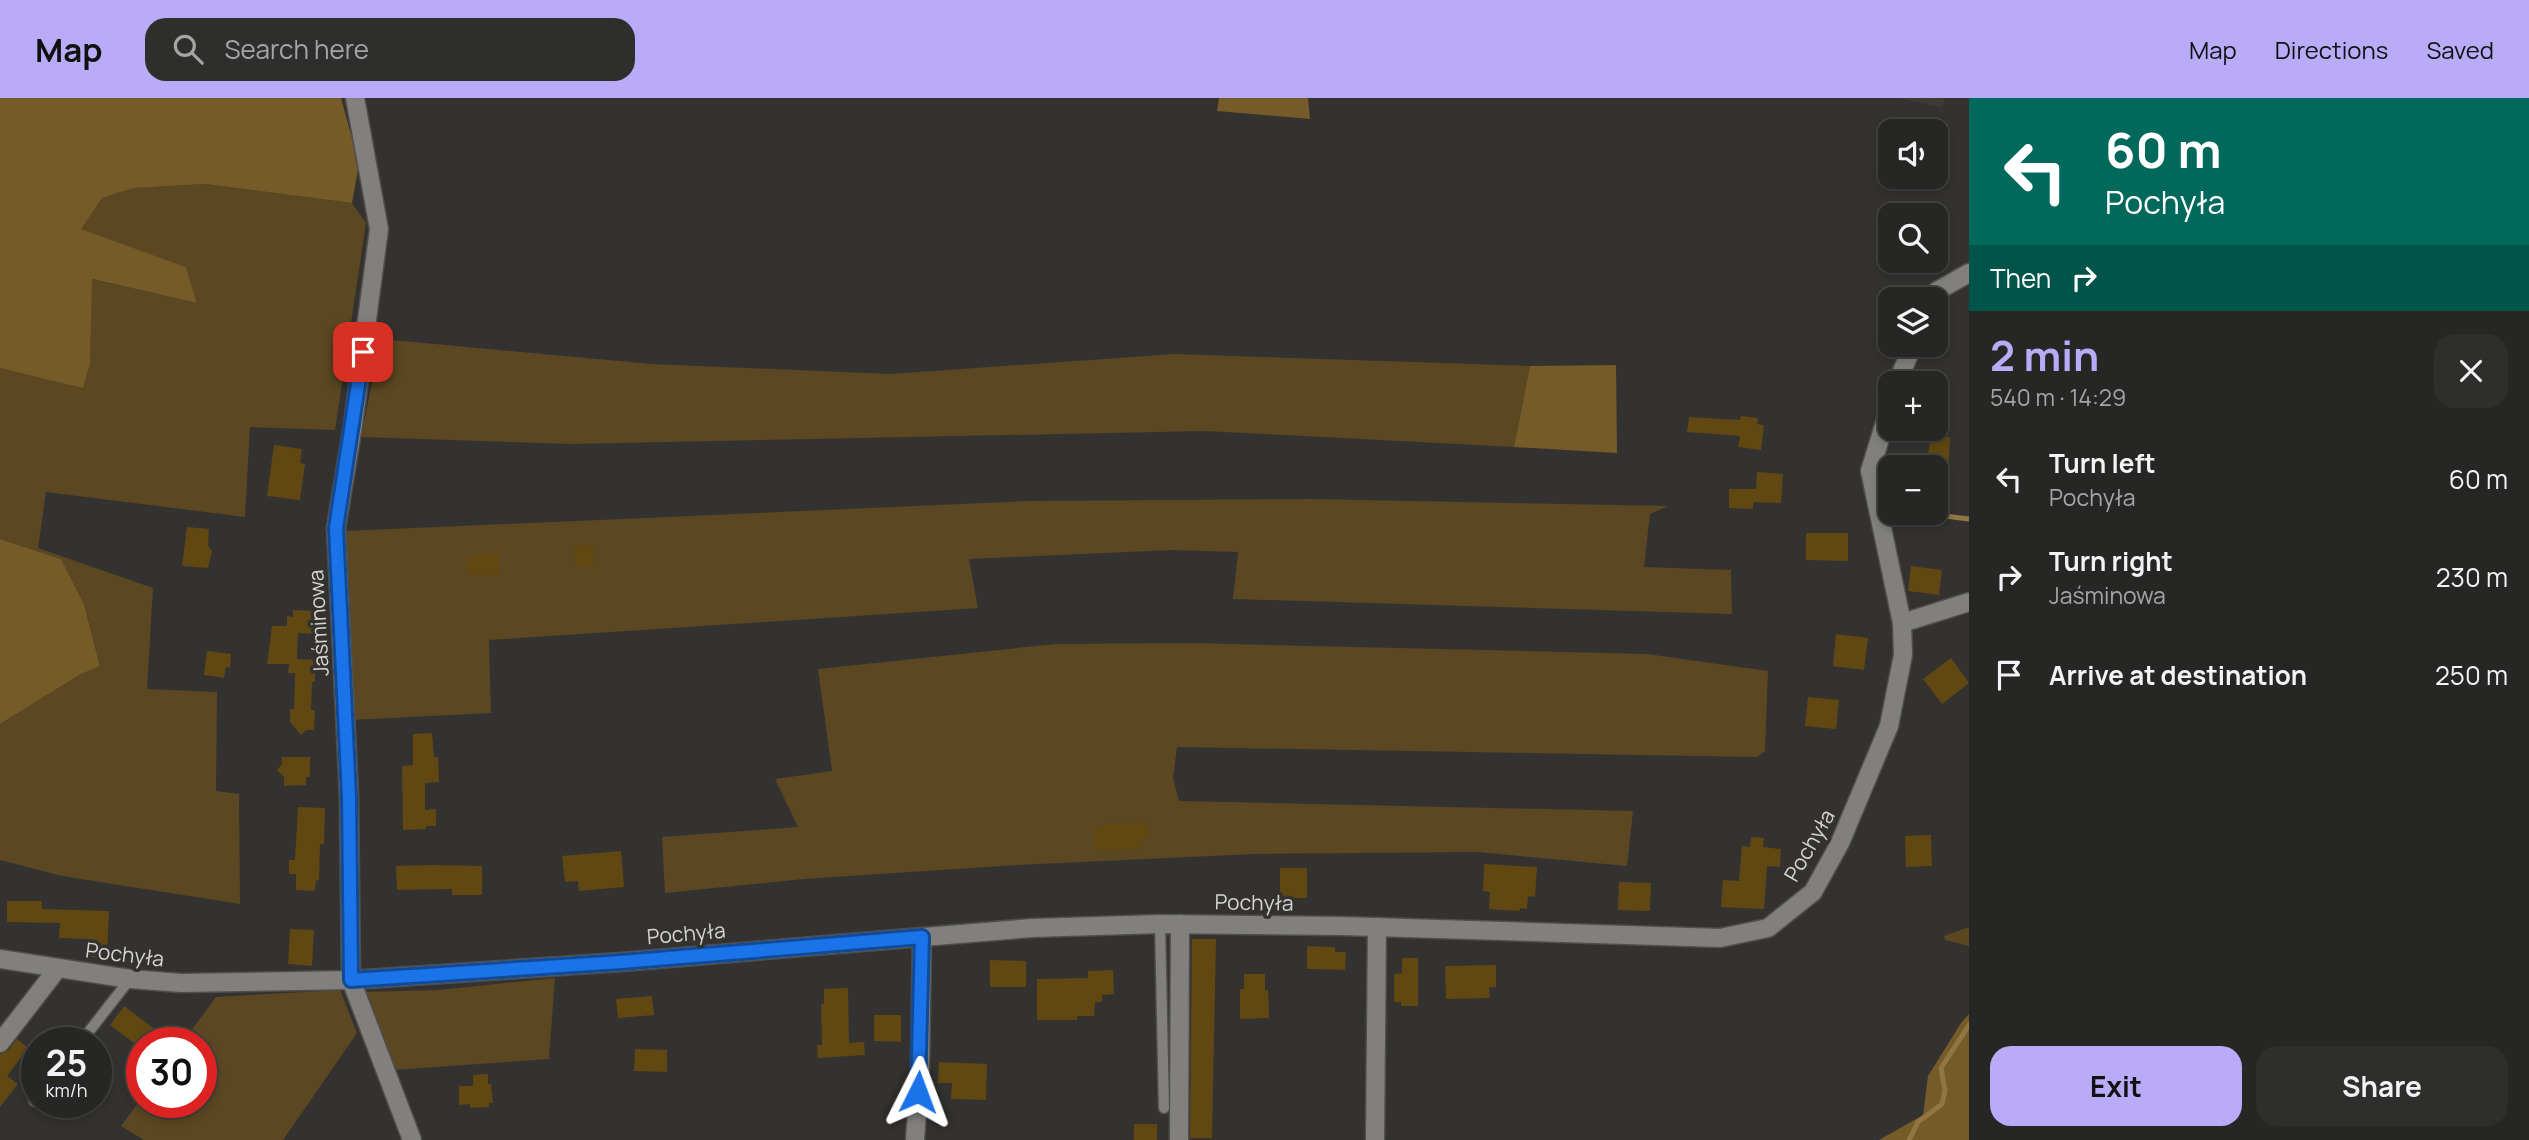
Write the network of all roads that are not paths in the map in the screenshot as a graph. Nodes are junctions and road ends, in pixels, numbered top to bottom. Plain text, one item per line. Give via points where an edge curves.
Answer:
1 (355, 98) edge
2 (1969, 273) edge
3 (1944, 287) edge
4 (1879, 441) edge
5 (1969, 601) edge
6 (1902, 623) junction
7 (1160, 924) junction
8 (1180, 924) junction
9 (1377, 927) junction
10 (922, 937) junction
11 (0, 960) edge
12 (58, 968) junction
13 (131, 979) junction
14 (351, 980) junction
15 (93, 1027) edge
16 (0, 1042) edge
17 (1164, 1108) dead end
18 (412, 1140) edge
19 (915, 1140) edge
20 (1179, 1140) edge
21 (1375, 1140) edge

1 - 14 street, Jaśminowa via 379,229 336,528 349,796
2 - 3 street
4 - 6 street, Pochyła via 1870,471
5 - 6 street
6 - 9 street, Pochyła via 1903,655 1889,726 1840,843 1813,892 1768,928 1720,938
7 - 8 street, Pochyła
7 - 10 street, Pochyła
7 - 17 lane
8 - 9 street, Pochyła
8 - 20 street
9 - 21 street
10 - 14 street, Pochyła
10 - 19 street
11 - 12 street, Pochyła
12 - 13 street, Pochyła
12 - 16 street
13 - 14 street, Pochyła via 181,983
13 - 15 lane
14 - 18 street, Jaśminowa

